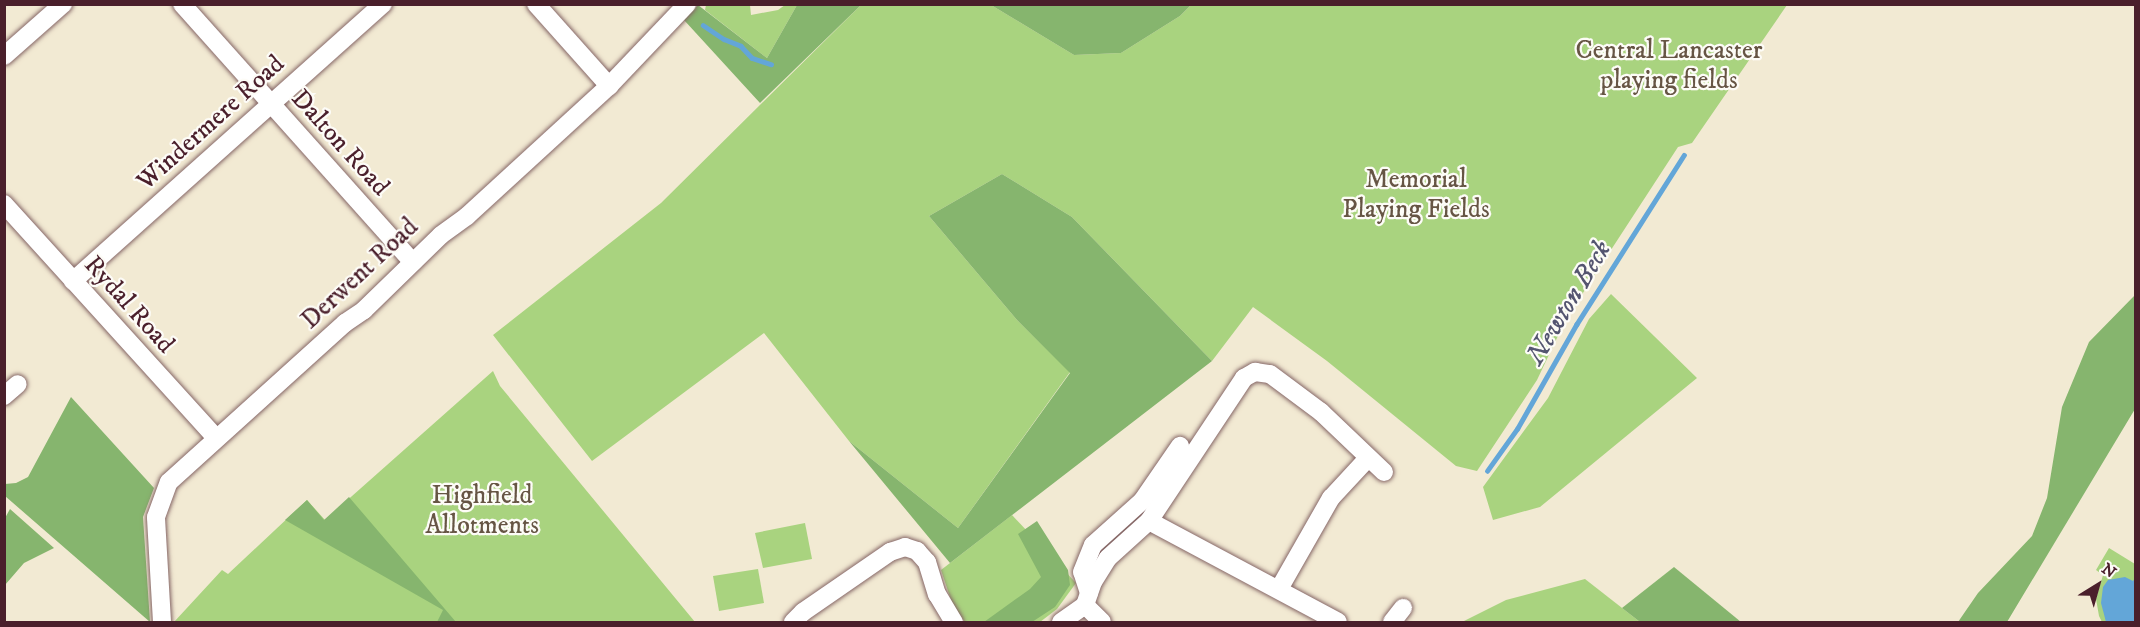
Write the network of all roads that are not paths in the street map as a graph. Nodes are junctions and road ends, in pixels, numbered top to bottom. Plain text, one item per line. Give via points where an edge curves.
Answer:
1 (63, 4) edge
2 (182, 4) edge
3 (383, 4) edge
4 (536, 4) edge
5 (687, 4) edge
6 (4, 56) edge
7 (609, 87) junction
8 (271, 104) junction
9 (4, 204) edge
10 (413, 262) junction
11 (73, 281) junction
12 (216, 438) junction
13 (1180, 446) dead end
14 (1368, 458) junction
15 (1384, 472) dead end
16 (1149, 521) junction
17 (1279, 589) junction
18 (1087, 599) junction
19 (162, 622) edge
20 (793, 622) edge
21 (954, 622) edge
22 (1061, 622) edge
23 (1102, 622) edge
24 (1338, 622) edge

1 - 6 street
2 - 8 street, Dalton Road
3 - 8 street, Windermere Road
4 - 7 street
5 - 7 street, Derwent Road
7 - 10 street, Derwent Road
8 - 10 street, Dalton Road
8 - 11 street, Windermere Road
9 - 11 street, Rydal Road
10 - 12 street, Derwent Road via 364,310
11 - 12 street, Rydal Road
12 - 19 street, Derwent Road via 169,482 159,508 156,533
13 - 18 street via 1142,501 1093,545 1082,572
14 - 15 street
14 - 16 street via 1321,412 1270,374 1255,372 1244,378
14 - 17 street via 1331,498
16 - 17 street
16 - 18 street via 1108,558
17 - 24 street
18 - 22 street
18 - 23 street
20 - 21 street via 890,552 905,547 917,551 927,562 937,594

